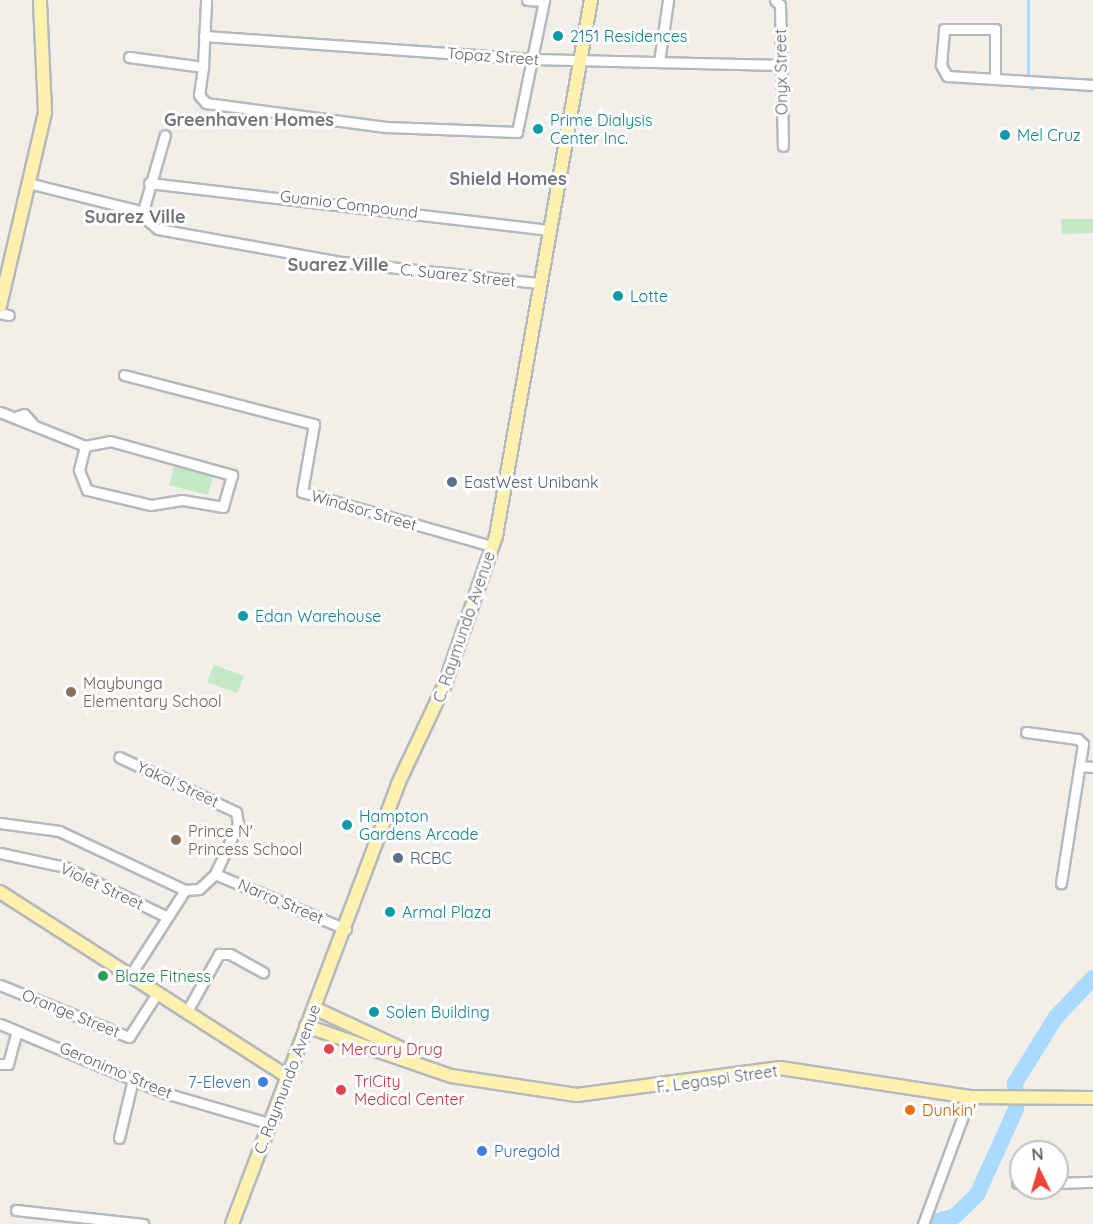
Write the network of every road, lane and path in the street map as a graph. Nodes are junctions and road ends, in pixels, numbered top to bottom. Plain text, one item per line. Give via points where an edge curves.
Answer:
1 (40, 0) edge
2 (206, 0) edge
3 (527, 0) edge
4 (591, 0) edge
5 (668, 0) edge
6 (775, 0) edge
7 (544, 1) edge
8 (204, 36) junction
9 (129, 57) dead end
10 (533, 59) junction
11 (580, 61) junction
12 (659, 62) junction
13 (781, 65) junction
14 (203, 67) junction
15 (995, 79) junction
16 (1093, 86) edge
17 (165, 135) dead end
18 (783, 146) dead end
19 (149, 183) junction
20 (32, 184) junction
21 (141, 218) junction
22 (550, 230) junction
23 (540, 283) junction
24 (3, 312) edge
25 (124, 375) dead end
26 (0, 412) edge
27 (85, 446) junction
28 (492, 546) junction
29 (1026, 732) dead end
30 (119, 757) dead end
31 (1080, 766) junction
32 (1093, 767) edge
33 (0, 823) edge
34 (0, 853) edge
35 (215, 874) junction
36 (1061, 883) dead end
37 (188, 891) junction
38 (0, 893) edge
39 (167, 917) junction
40 (346, 929) junction
41 (263, 972) dead end
42 (129, 977) junction
43 (0, 985) edge
44 (156, 995) junction
45 (314, 1008) junction
46 (186, 1013) junction
47 (0, 1024) edge
48 (306, 1026) junction
49 (18, 1031) junction
50 (415, 1062) junction
51 (0, 1064) edge
52 (286, 1077) junction
53 (133, 1079) junction
54 (970, 1097) junction
55 (1093, 1098) edge
56 (268, 1123) junction
57 (119, 1138) dead end
58 (1093, 1182) edge
59 (1069, 1183) edge
60 (16, 1210) dead end
61 (143, 1224) edge
62 (232, 1224) edge
63 (923, 1224) edge

1 - 20 main road via 47,85
2 - 8 street
3 - 7 street
4 - 11 main road, C. Raymundo Avenue
5 - 12 street
6 - 13 street, Onyx Street via 780,5
7 - 10 street
8 - 10 street, Topaz Street
8 - 14 street
9 - 14 street
10 - 11 street, Topaz Street
10 - 14 street via 517,132 387,127 201,100
11 - 12 street, Topaz Street
11 - 22 main road, C. Raymundo Avenue
12 - 13 street, Topaz Street
13 - 18 street, Onyx Street
15 - 15 street via 947,76 941,66 944,29 995,29
15 - 16 street
17 - 19 street
19 - 21 street
19 - 22 street, Guanio Compound
20 - 21 street, C. Suarez Street via 136,210
20 - 24 main road
21 - 23 street, C. Suarez Street via 158,229 342,262
22 - 23 main road, C. Raymundo Avenue
23 - 28 main road, C. Raymundo Avenue
25 - 28 street, Windsor Street via 314,424 302,492
26 - 27 street via 15,417 24,414 32,423
27 - 27 street via 110,441 232,475 223,507 182,500 151,505 87,490 79,470
28 - 40 main road, C. Raymundo Avenue via 458,651 403,774
29 - 31 street via 1082,740
30 - 35 street, Yakal Street via 236,812 238,824
31 - 32 street
31 - 36 street
33 - 37 street via 60,831
34 - 39 street, Violet Street via 65,867
35 - 37 street
35 - 40 street, Narra Street
37 - 39 street
38 - 42 main road
39 - 42 street
40 - 45 main road, C. Raymundo Avenue
41 - 46 street via 230,954 219,954
42 - 44 main road
43 - 44 street, Orange Street via 129,1037
44 - 46 main road
45 - 48 main road, C. Raymundo Avenue
45 - 50 main road, F. Legaspi Street via 400,1048
46 - 52 main road
47 - 49 street, Geronimo Street
48 - 50 main road, F. Legaspi Street via 396,1060
48 - 52 main road, C. Raymundo Avenue
49 - 51 street via 8,1064
49 - 53 street, Geronimo Street
50 - 54 main road, F. Legaspi Street via 451,1076 577,1095 780,1068
52 - 56 main road, C. Raymundo Avenue
53 - 56 street, Geronimo Street
53 - 57 street
54 - 55 main road, F. Legaspi Street
54 - 63 street
56 - 62 main road, C. Raymundo Avenue
58 - 59 street
60 - 61 street

